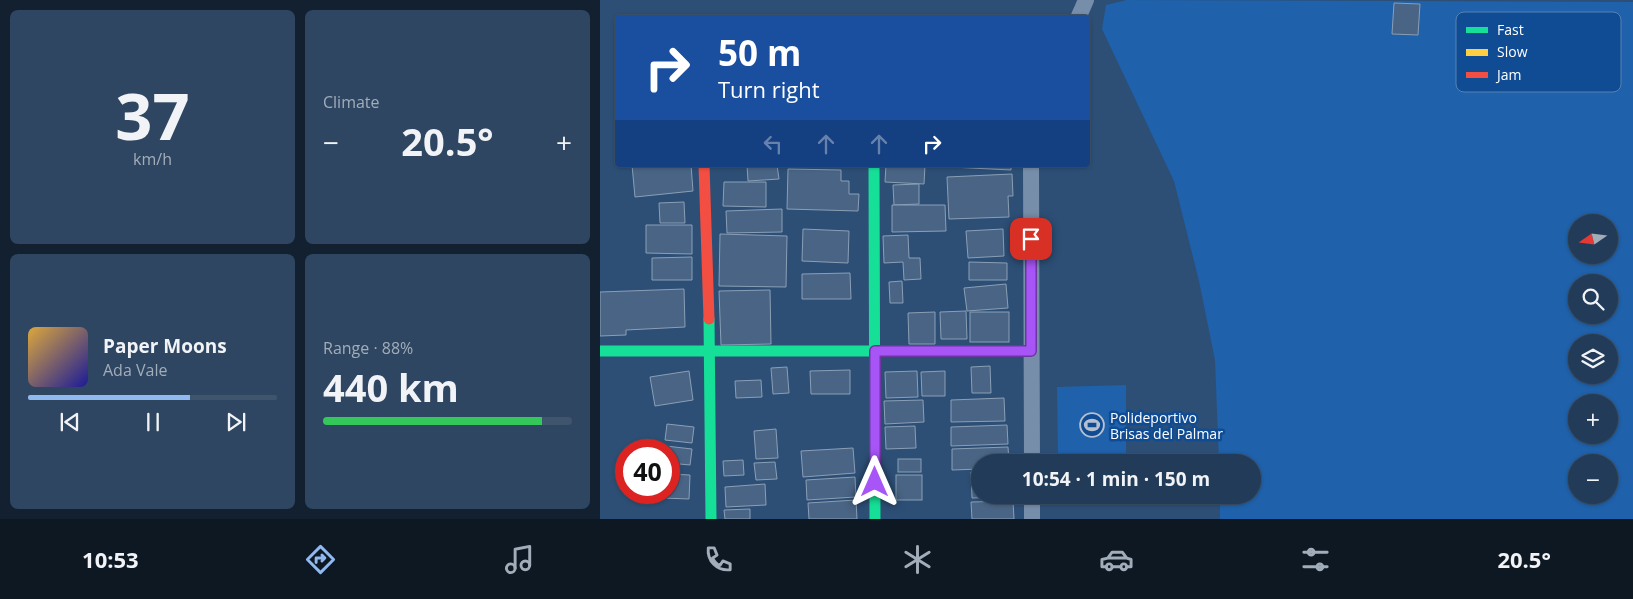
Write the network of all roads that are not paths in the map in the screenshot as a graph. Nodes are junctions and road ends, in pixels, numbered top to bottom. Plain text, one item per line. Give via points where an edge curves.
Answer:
1 (1086, 0) edge
2 (1079, 15) edge
3 (704, 167) edge
4 (874, 167) edge
5 (1030, 167) edge
6 (600, 351) edge
7 (710, 351) junction
8 (875, 351) junction
9 (1031, 351) junction
10 (1032, 454) edge
11 (1032, 504) edge
12 (711, 519) edge
13 (875, 519) edge
14 (1032, 519) edge

1 - 2 street
3 - 7 street
4 - 8 street
5 - 9 street
6 - 7 street
7 - 8 street
7 - 12 street
8 - 9 street
8 - 13 street
9 - 10 street
11 - 14 street

